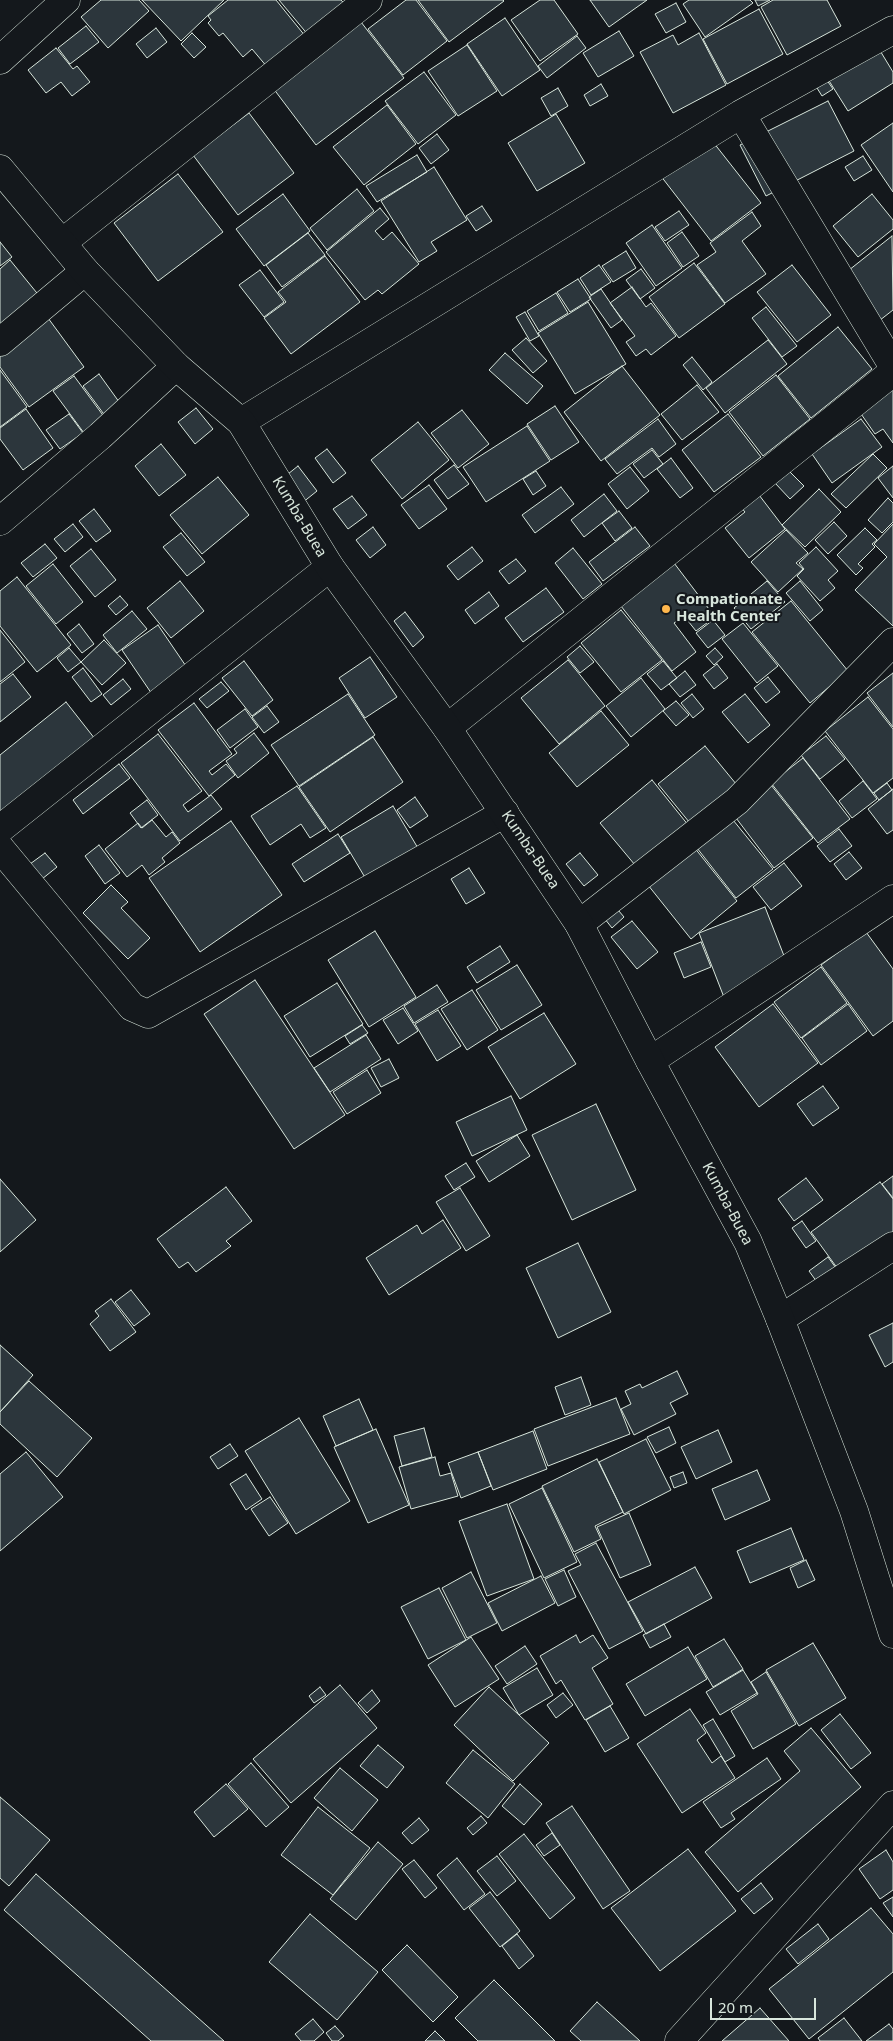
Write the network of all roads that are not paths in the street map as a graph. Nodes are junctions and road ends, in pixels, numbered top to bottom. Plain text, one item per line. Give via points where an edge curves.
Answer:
1 (66, 0) edge
2 (368, 0) edge
3 (893, 30) edge
4 (0, 60) edge
5 (741, 114) junction
6 (0, 169) edge
7 (63, 242) junction
8 (86, 270) junction
9 (0, 342) edge
10 (176, 366) junction
11 (893, 366) edge
12 (893, 372) edge
13 (241, 422) junction
14 (0, 521) edge
15 (330, 567) junction
16 (893, 642) edge
17 (448, 728) junction
18 (505, 813) junction
19 (0, 829) edge
20 (0, 848) edge
21 (893, 899) edge
22 (579, 924) junction
23 (650, 1061) junction
24 (893, 1246) edge
25 (780, 1319) junction
26 (893, 1634) edge
27 (893, 1804) edge
28 (679, 2041) edge

1 - 4 main road
2 - 7 main road
3 - 5 main road
5 - 11 main road
5 - 13 main road
6 - 7 main road, Kumba-Buea
7 - 8 main road, Kumba-Buea
8 - 9 main road
8 - 10 main road, Kumba-Buea
10 - 13 main road, Kumba-Buea
10 - 14 main road
12 - 17 main road
13 - 15 main road, Kumba-Buea
15 - 17 main road, Kumba-Buea
15 - 19 main road
16 - 22 main road via 736,801
17 - 18 main road, Kumba-Buea
18 - 20 main road via 148,1014 132,1007
18 - 22 main road, Kumba-Buea
21 - 23 main road
22 - 23 main road, Kumba-Buea
23 - 25 main road, Kumba-Buea via 748,1242
24 - 25 main road
25 - 26 main road, Kumba-Buea via 854,1511
27 - 28 main road

